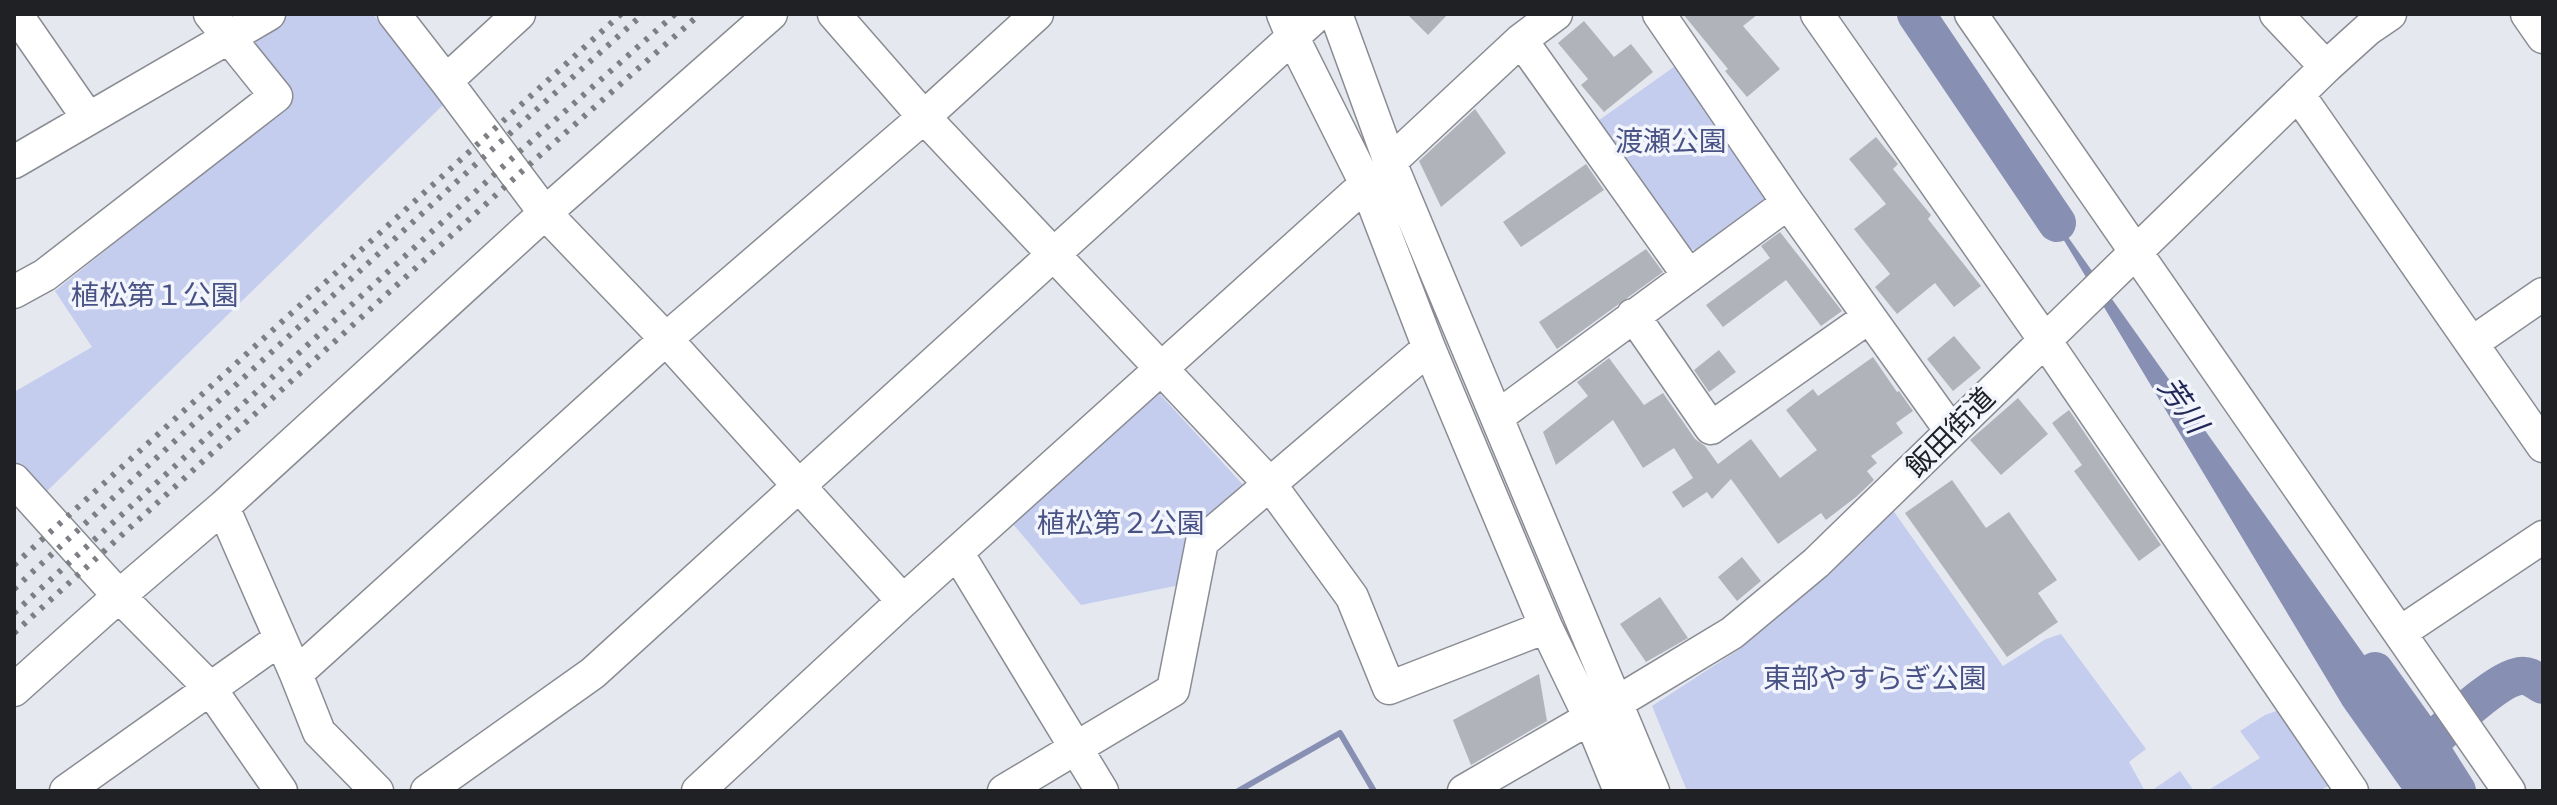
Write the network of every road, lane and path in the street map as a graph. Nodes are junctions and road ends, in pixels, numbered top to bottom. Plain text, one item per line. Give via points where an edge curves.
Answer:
1 (16, 14) edge
2 (269, 14) edge
3 (394, 14) edge
4 (519, 14) edge
5 (771, 14) edge
6 (834, 14) edge
7 (1037, 14) edge
8 (1318, 14) edge
9 (1336, 14) edge
10 (1556, 14) edge
11 (1659, 14) edge
12 (1817, 14) edge
13 (1971, 14) edge
14 (2276, 14) edge
15 (2390, 14) edge
16 (2527, 14) edge
17 (220, 25) edge
18 (1288, 26) edge
19 (2543, 37) edge
20 (1521, 40) junction
21 (2326, 67) junction
22 (446, 81) junction
23 (2298, 94) junction
24 (924, 117) junction
25 (88, 118) junction
26 (14, 162) edge
27 (1390, 162) junction
28 (1366, 184) junction
29 (1788, 203) junction
30 (545, 213) junction
31 (2134, 252) junction
32 (1053, 255) junction
33 (1689, 276) junction
34 (14, 292) edge
35 (2543, 294) edge
36 (1633, 315) junction
37 (1869, 317) junction
38 (666, 339) junction
39 (2044, 339) junction
40 (2472, 343) junction
41 (1429, 348) junction
42 (1163, 369) junction
43 (1497, 417) junction
44 (1951, 431) junction
45 (2543, 446) edge
46 (15, 483) edge
47 (1269, 483) junction
48 (800, 487) junction
49 (223, 507) junction
50 (2543, 537) edge
51 (958, 554) junction
52 (119, 596) junction
53 (903, 601) junction
54 (1546, 627) junction
55 (2401, 632) junction
56 (280, 639) junction
57 (296, 674) junction
58 (209, 687) junction
59 (14, 690) edge
60 (1603, 711) junction
61 (1077, 749) junction
62 (66, 791) edge
63 (281, 791) edge
64 (377, 791) edge
65 (427, 791) edge
66 (698, 791) edge
67 (1004, 791) edge
68 (1102, 791) edge
69 (1464, 791) edge
70 (1620, 791) edge
71 (1653, 791) edge
72 (2352, 791) edge
73 (2509, 791) edge

1 - 25 street
2 - 17 street
3 - 22 street
4 - 22 street
5 - 30 street
6 - 24 street
7 - 24 street
8 - 18 street
9 - 27 street
10 - 20 street
11 - 29 street
12 - 39 street
13 - 31 street
14 - 21 street
15 - 21 street, 飯田街道
16 - 19 street
17 - 25 street
17 - 34 street via 276,96 45,275
18 - 28 street
18 - 32 street
20 - 27 street
20 - 33 street
21 - 23 street, 飯田街道
22 - 30 street
23 - 31 street, 飯田街道
23 - 40 street
24 - 32 street
24 - 38 street
25 - 26 street
27 - 43 street
28 - 41 street
28 - 42 street
29 - 33 street
29 - 37 street
30 - 38 street
30 - 49 street
31 - 39 street, 飯田街道
31 - 55 street
32 - 42 street
32 - 48 street
33 - 36 street
35 - 40 street
36 - 37 street via 1711,428
36 - 43 street
37 - 44 street
38 - 48 street
38 - 57 street
39 - 44 street, 飯田街道
39 - 72 street
40 - 45 street
41 - 47 street
41 - 54 street
42 - 47 street
42 - 51 street
43 - 60 street
44 - 60 street, 飯田街道 via 1816,563 1732,633
46 - 52 street
47 - 54 street via 1352,597 1389,688
47 - 61 street via 1202,542 1173,690
48 - 53 street
48 - 65 street via 593,673
49 - 52 street
49 - 56 street
50 - 55 street
51 - 53 street
51 - 61 street
52 - 58 street
52 - 59 street
53 - 66 street
54 - 60 street
55 - 73 street
56 - 57 street
56 - 58 street
57 - 64 street via 319,732
58 - 62 street
58 - 63 street
60 - 69 street, 飯田街道
60 - 70 street
60 - 71 street
61 - 67 street
61 - 68 street

